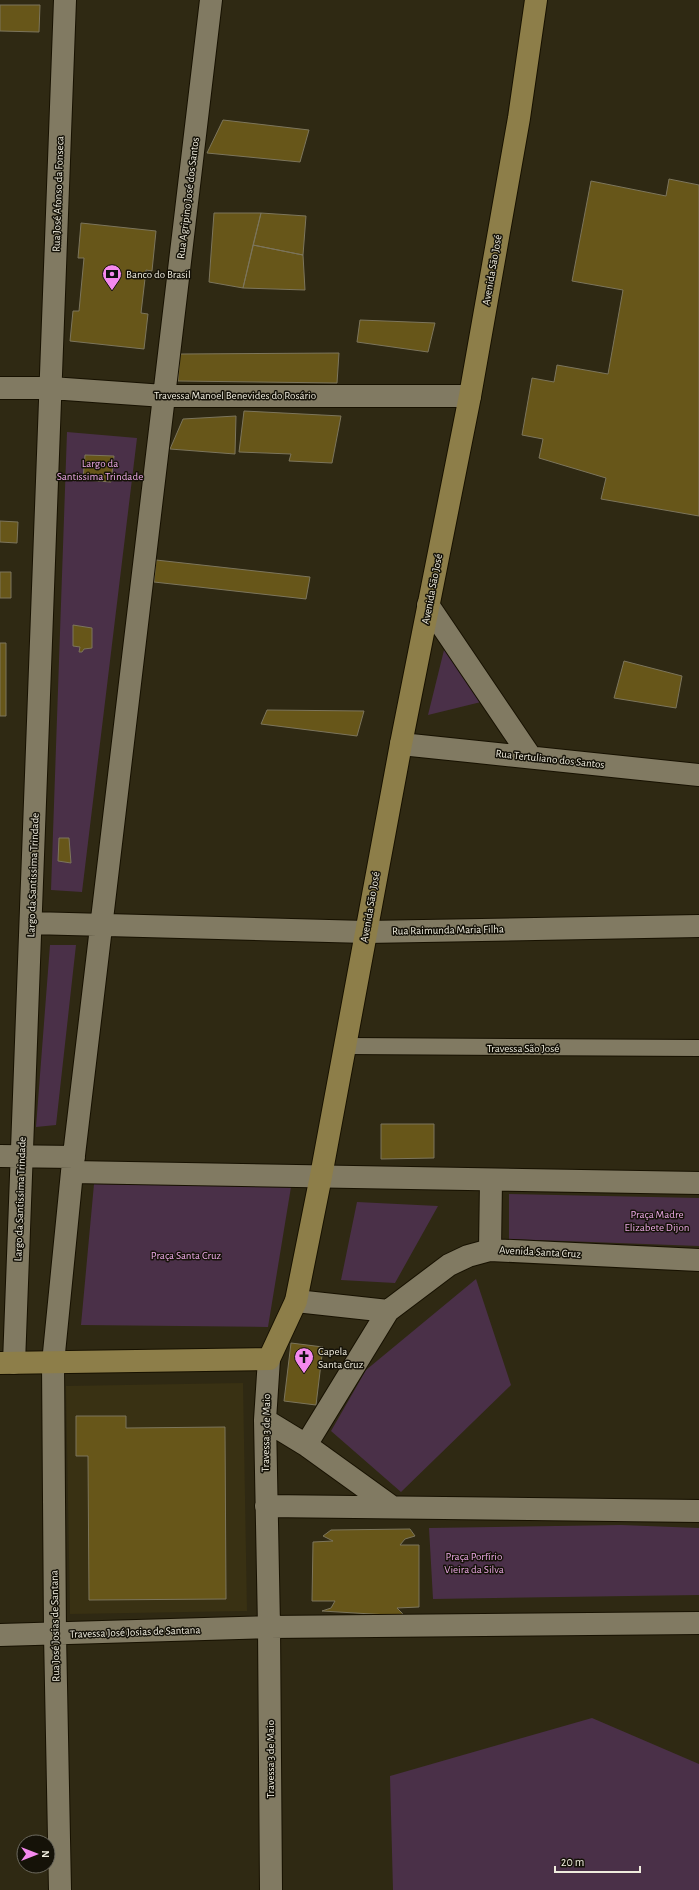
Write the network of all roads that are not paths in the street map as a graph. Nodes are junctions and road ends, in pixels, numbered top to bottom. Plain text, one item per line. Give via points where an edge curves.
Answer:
1 (66, 0) edge
2 (211, 0) edge
3 (536, 0) edge
4 (0, 388) edge
5 (52, 388) junction
6 (164, 396) junction
7 (470, 396) junction
8 (428, 605) junction
9 (401, 744) junction
10 (530, 756) junction
11 (699, 775) edge
12 (31, 923) junction
13 (100, 925) junction
14 (699, 926) edge
15 (366, 932) junction
16 (346, 1046) junction
17 (699, 1048) edge
18 (10, 1156) edge
19 (73, 1164) junction
20 (321, 1176) junction
21 (491, 1180) junction
22 (699, 1183) edge
23 (490, 1250) junction
24 (699, 1260) edge
25 (296, 1301) junction
26 (388, 1311) junction
27 (269, 1360) junction
28 (7, 1363) edge
29 (53, 1363) junction
30 (265, 1420) junction
31 (306, 1445) junction
32 (266, 1506) junction
33 (392, 1507) junction
34 (699, 1510) edge
35 (699, 1623) edge
36 (269, 1627) junction
37 (55, 1634) junction
38 (0, 1635) edge
39 (60, 1890) edge
40 (271, 1890) edge

1 - 5 street, Rua José Afonso da Fonseca
2 - 6 street, Rua Agripino José dos Santos
3 - 7 main road, Avenida São José via 518,126
4 - 5 street, Travessa Manoel Benevides do Rosário
5 - 6 street, Travessa Manoel Benevides do Rosário
5 - 12 street, Largo da Santissima Trindade
6 - 7 street, Travessa Manoel Benevides do Rosário
6 - 13 street
7 - 8 main road, Avenida São José
8 - 9 main road, Avenida São José
8 - 10 street
9 - 10 street, Rua Tertuliano dos Santos
9 - 15 main road, Avenida São José
10 - 11 street, Rua Tertuliano dos Santos
12 - 13 street, Rua Raimunda Maria Filha
12 - 18 street, Largo da Santissima Trindade
13 - 15 street, Rua Raimunda Maria Filha
13 - 19 street
14 - 15 street, Rua Raimunda Maria Filha
15 - 16 main road, Avenida São José
16 - 17 lane, Travessa São José
16 - 20 main road, Avenida São José
18 - 19 street
18 - 28 street, Largo da Santissima Trindade
19 - 20 street
19 - 29 street
20 - 21 street
20 - 25 main road
21 - 22 street
21 - 23 street
23 - 24 street, Avenida Santa Cruz
23 - 26 street, Avenida Santa Cruz via 449,1265
25 - 26 street
25 - 27 main road
26 - 31 street, Avenida Santa Cruz
27 - 29 main road
27 - 30 street, Travessa 3 de Maio
28 - 29 main road
29 - 37 street, Rua José Josias de Santana
30 - 31 street
30 - 32 street, Travessa 3 de Maio
31 - 33 street
32 - 33 street
32 - 36 street
33 - 34 street
35 - 36 street
36 - 37 street, Travessa José Josias de Santana
36 - 40 street, Travessa 3 de Maio
37 - 38 street, Travessa José Josias de Santana
37 - 39 street, Rua José Josias de Santana

